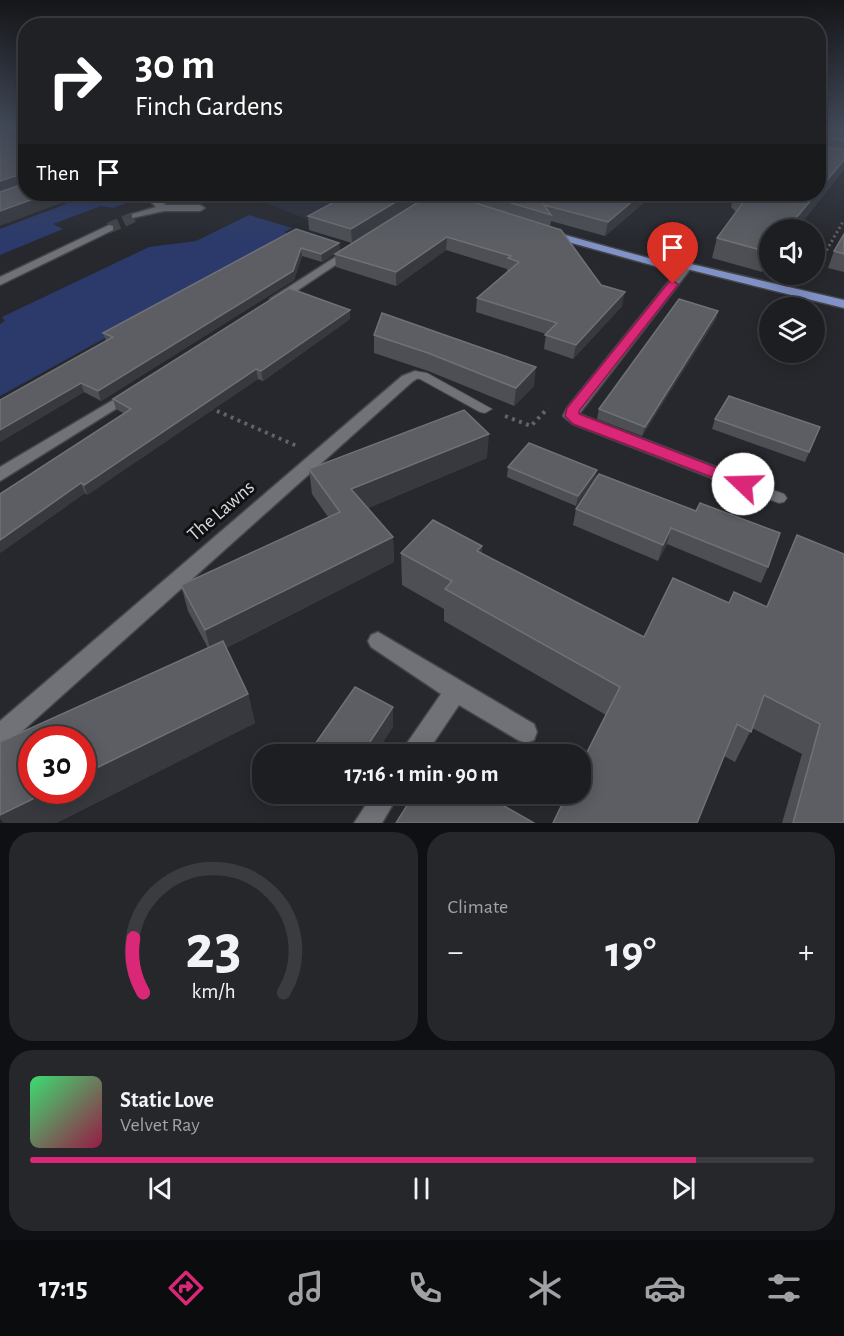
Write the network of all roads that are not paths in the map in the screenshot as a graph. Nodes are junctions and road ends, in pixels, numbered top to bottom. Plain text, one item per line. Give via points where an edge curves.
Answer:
1 (155, 201) edge
2 (163, 208) junction
3 (200, 208) dead end
4 (136, 216) tunnel mouth
5 (109, 228) tunnel mouth
6 (537, 231) edge
7 (334, 243) edge
8 (687, 266) junction
9 (0, 280) edge
10 (844, 304) edge
11 (263, 307) edge
12 (415, 375) joint
13 (140, 387) edge
14 (485, 409) dead end
15 (0, 475) edge
16 (743, 484) joint
17 (779, 498) dead end
18 (378, 642) dead end
19 (456, 691) junction
20 (526, 732) dead end
21 (0, 736) edge
22 (420, 744) edge
23 (380, 804) edge
24 (368, 823) edge

1 - 2 street
2 - 3 street
2 - 4 street
5 - 9 street
6 - 8 main road via 670,267
7 - 11 street via 358,246
8 - 10 main road
8 - 16 street via 572,411 572,416
12 - 14 lane, The Lawns
12 - 21 street, The Lawns
13 - 15 street
16 - 17 lane
18 - 19 street
19 - 20 street
19 - 22 street
23 - 24 street

